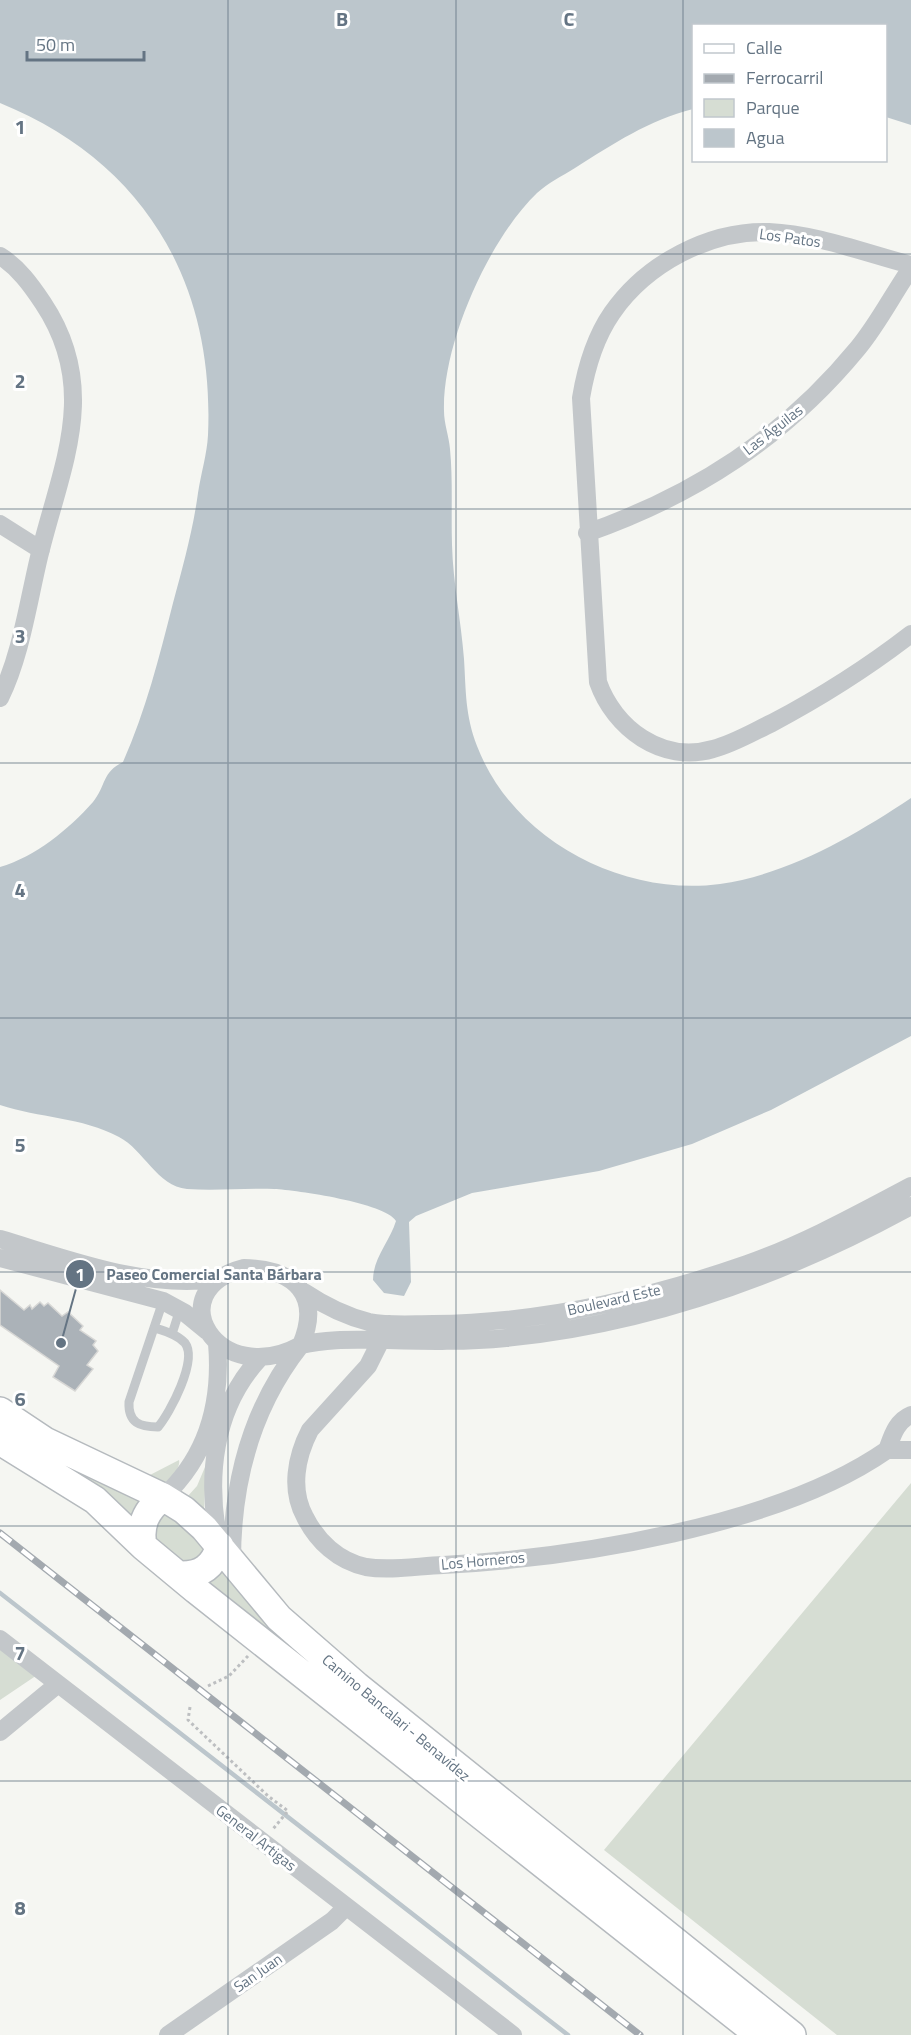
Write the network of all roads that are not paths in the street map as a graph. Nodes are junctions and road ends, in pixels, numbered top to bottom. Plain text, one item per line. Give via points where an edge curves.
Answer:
1 (0, 255) edge
2 (911, 267) edge
3 (0, 524) edge
4 (587, 533) junction
5 (40, 550) junction
6 (911, 634) edge
7 (0, 698) edge
8 (911, 1186) edge
9 (911, 1206) edge
10 (862, 1212) junction
11 (871, 1228) junction
12 (0, 1239) edge
13 (0, 1258) edge
14 (216, 1279) junction
15 (172, 1282) junction
16 (304, 1292) junction
17 (171, 1305) junction
18 (633, 1307) junction
19 (155, 1328) junction
20 (386, 1332) junction
21 (172, 1334) junction
22 (212, 1337) junction
23 (301, 1345) junction
24 (258, 1359) junction
25 (0, 1411) edge
26 (911, 1415) edge
27 (0, 1441) edge
28 (887, 1450) junction
29 (911, 1450) edge
30 (163, 1497) junction
31 (143, 1546) junction
32 (226, 1554) junction
33 (179, 1575) junction
34 (0, 1639) edge
35 (58, 1684) junction
36 (0, 1732) edge
37 (346, 1907) junction
38 (180, 2032) edge
39 (513, 2035) edge
40 (759, 2035) edge
41 (792, 2035) edge

1 - 5 street via 33,288 62,339 74,390 68,454
2 - 4 street, Las Águilas via 860,346 778,430 664,503
2 - 4 street, Los Patos via 800,236 769,232 743,233 690,249 660,266 612,314 585,374 581,425
3 - 5 street
4 - 6 street, Los Patos via 594,656 604,701 633,732 670,750 712,750 741,738 831,690
5 - 7 street via 16,651
8 - 10 street, Boulevard Este
9 - 11 street, Boulevard Este
10 - 11 street
10 - 18 street, Boulevard Este via 749,1264
11 - 18 street, Boulevard Este via 759,1278 697,1299
12 - 15 street via 80,1263
13 - 17 street
14 - 15 street
14 - 16 street via 244,1268 262,1269 284,1276
14 - 22 street via 202,1304
15 - 17 street
16 - 20 street, Boulevard Este via 327,1307
16 - 23 street via 309,1323
17 - 19 lane
17 - 21 lane
17 - 22 street
18 - 20 street, Boulevard Este
19 - 21 lane
19 - 21 lane via 129,1402 132,1421 144,1427 158,1427 165,1419 188,1362 184,1342
20 - 23 street, Boulevard Este
20 - 28 street, Los Horneros via 368,1366 310,1430 297,1467 300,1509 312,1531 329,1549 366,1567 465,1564 549,1555 670,1533 803,1494 845,1476
22 - 24 street via 232,1351
22 - 30 street via 218,1394 211,1419 189,1470
23 - 24 street
23 - 32 street via 272,1385 252,1431 235,1495
24 - 32 street via 228,1404 217,1442 213,1505
25 - 30 main road, Camino Bancalari - Benavídez via 45,1441
26 - 28 street via 902,1419
27 - 31 main road, Camino Bancalari - Benavídez via 95,1500
28 - 29 street
30 - 31 main road via 147,1513 141,1535
30 - 32 main road, Camino Bancalari - Benavídez via 184,1510
31 - 33 main road, Camino Bancalari - Benavídez
32 - 33 main road via 216,1557 201,1573
32 - 41 main road, Camino Bancalari - Benavídez via 279,1618 357,1686
33 - 40 main road, Camino Bancalari - Benavídez
34 - 35 street, General Artigas
35 - 36 street
35 - 37 street, General Artigas
37 - 38 street, San Juan
37 - 39 street, General Artigas

